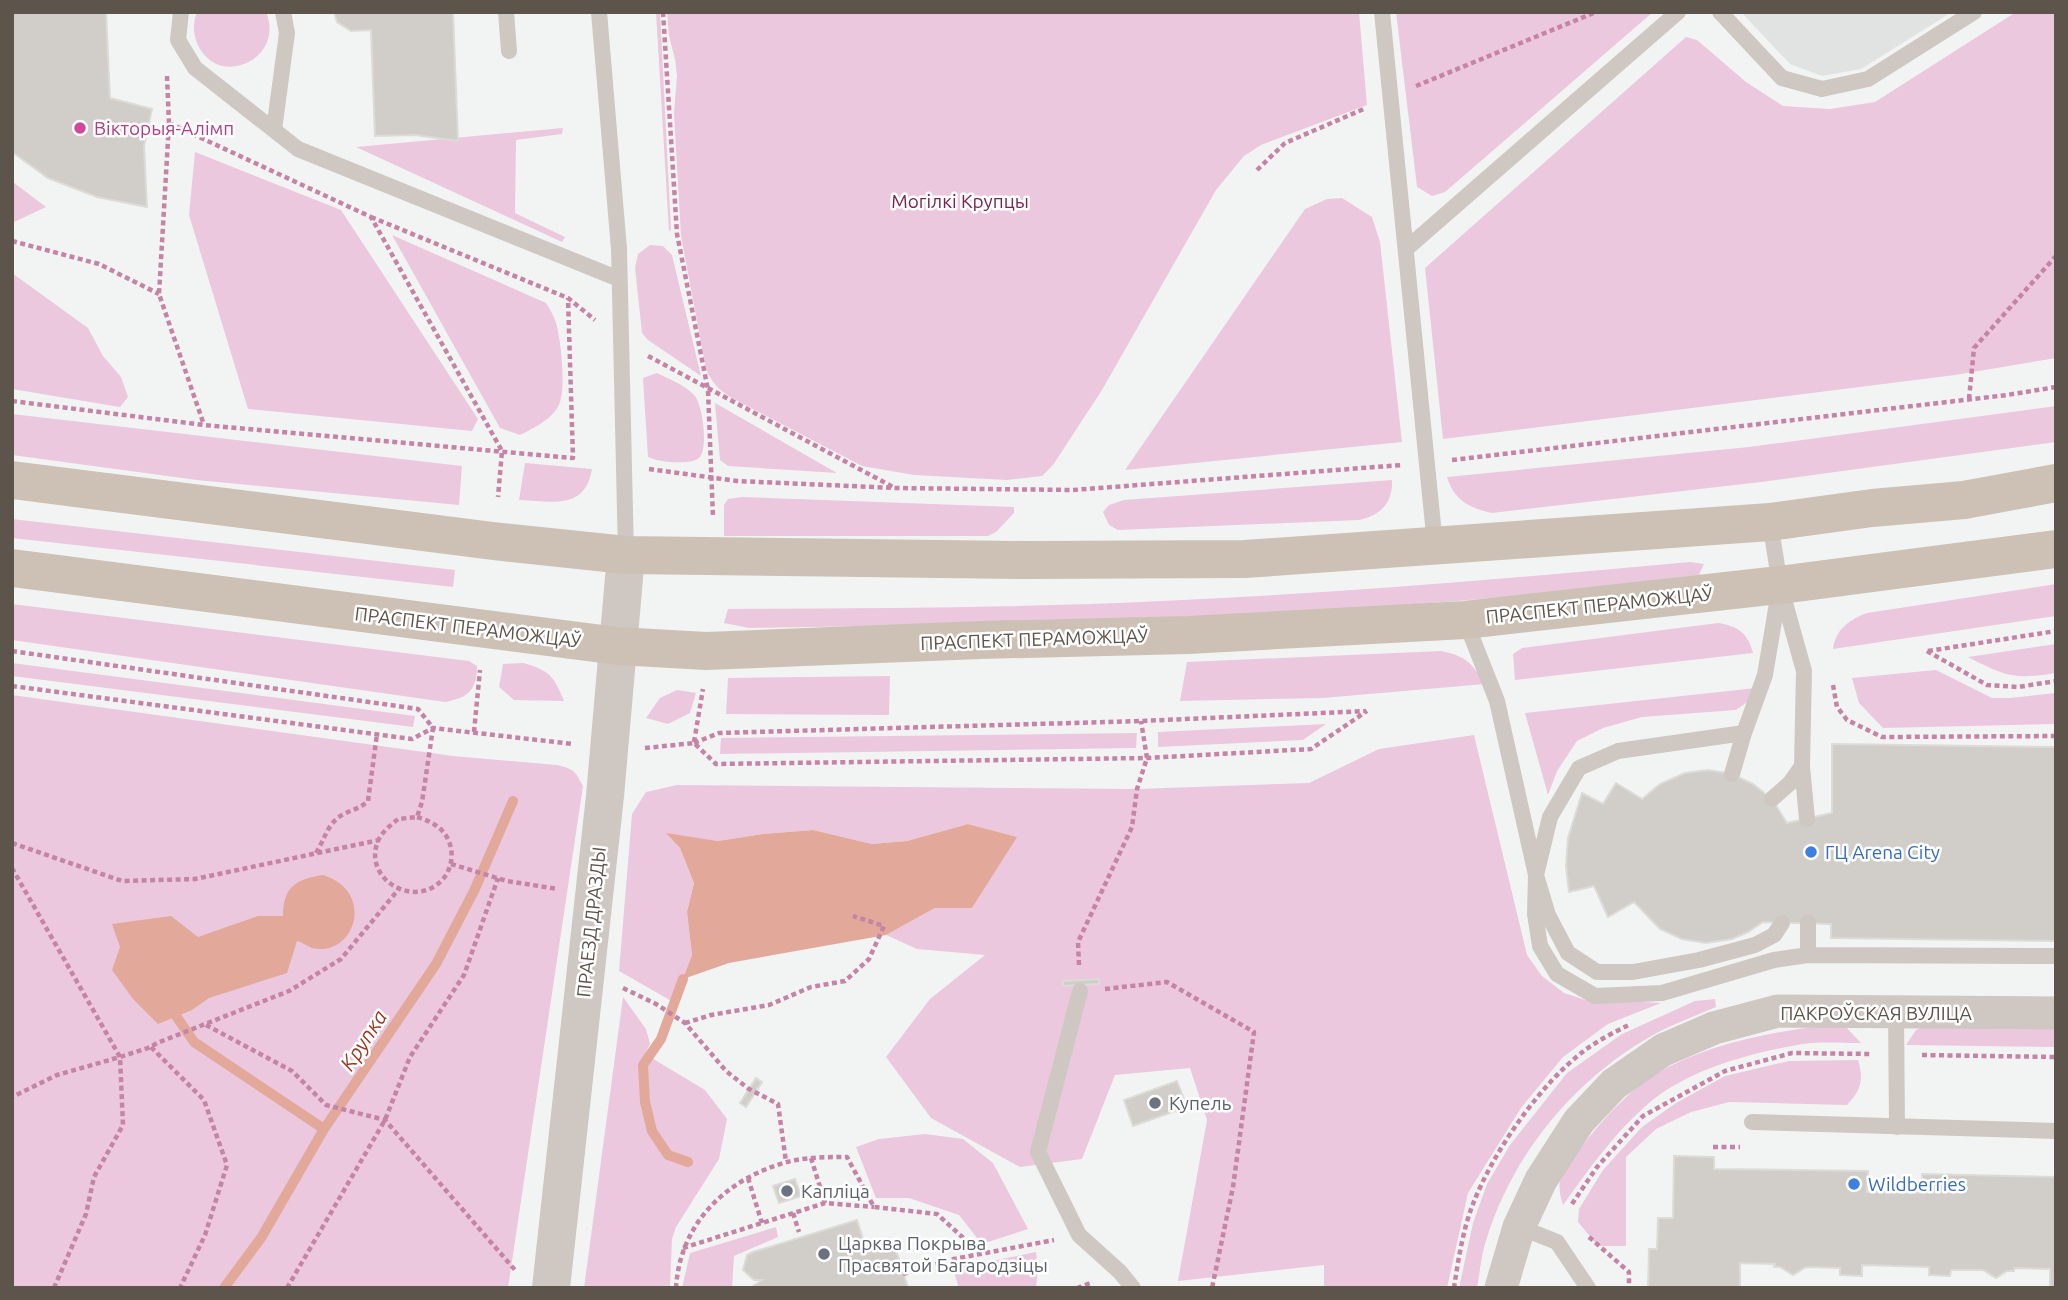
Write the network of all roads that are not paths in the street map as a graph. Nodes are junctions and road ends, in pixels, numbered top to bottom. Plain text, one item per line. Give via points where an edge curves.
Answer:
1 (181, 12) edge
2 (283, 12) edge
3 (506, 12) edge
4 (588, 12) edge
5 (1382, 12) edge
6 (1678, 12) edge
7 (1720, 12) edge
8 (1974, 12) edge
9 (600, 19) edge
10 (509, 51) dead end
11 (274, 130) junction
12 (1406, 249) junction
13 (619, 279) junction
14 (12, 481) edge
15 (2056, 483) edge
16 (1770, 522) junction
17 (1435, 545) junction
18 (2056, 549) edge
19 (626, 555) junction
20 (12, 568) edge
21 (1780, 585) junction
22 (1465, 620) junction
23 (618, 646) junction
24 (1744, 733) junction
25 (1802, 766) junction
26 (1732, 774) dead end
27 (1772, 799) dead end
28 (1807, 819) dead end
29 (1536, 875) junction
30 (1782, 923) dead end
31 (1808, 923) dead end
32 (1808, 955) junction
33 (2056, 956) edge
34 (1080, 991) road end
35 (1896, 1012) junction
36 (2056, 1013) edge
37 (1752, 1122) dead end
38 (1897, 1127) junction
39 (2056, 1131) edge
40 (1519, 1227) junction
41 (534, 1280) edge
42 (1133, 1288) edge
43 (1501, 1288) edge
44 (1588, 1288) edge

1 - 11 lane via 178,40 195,68
2 - 11 lane via 287,33
3 - 10 lane
4 - 9 lane
5 - 12 lane
6 - 12 lane
7 - 8 lane via 1782,78 1822,89 1868,79
9 - 13 lane
11 - 13 lane via 298,149
12 - 17 lane
13 - 19 lane
14 - 19 main road
15 - 16 main road via 1964,500
16 - 17 main road
16 - 21 lane
17 - 19 main road via 1245,559
18 - 21 main road, ПРАСПЕКТ ПЕРАМОЖЦАЎ
19 - 23 street, ПРАЕЗД ДРАЗДЫ
20 - 23 main road, ПРАСПЕКТ ПЕРАМОЖЦАЎ
21 - 22 main road, ПРАСПЕКТ ПЕРАМОЖЦАЎ
21 - 24 lane via 1765,675
21 - 25 lane via 1804,671
22 - 23 main road, ПРАСПЕКТ ПЕРАМОЖЦАЎ via 1188,635 706,651
22 - 29 lane via 1497,701
23 - 41 street, ПРАЕЗД ДРАЗДЫ via 606,796
24 - 26 lane
24 - 29 lane via 1618,751 1579,768 1550,817
25 - 27 lane
25 - 28 lane
29 - 30 lane via 1548,915 1568,953 1597,972 1633,972 1710,957 1755,945 1774,935
29 - 32 lane via 1540,946 1557,974 1595,996 1662,993 1774,960
31 - 32 lane
32 - 33 lane
34 - 42 lane via 1038,1152 1079,1235
35 - 36 street, ПАКРОЎСКАЯ ВУЛІЦА
35 - 38 lane
35 - 40 street, ПАКРОЎСКАЯ ВУЛІЦА via 1778,1011 1714,1028 1663,1050 1614,1084 1579,1121 1541,1180
37 - 38 lane
38 - 39 lane
40 - 43 street, ПАКРОЎСКАЯ ВУЛІЦА
40 - 44 lane via 1557,1242

